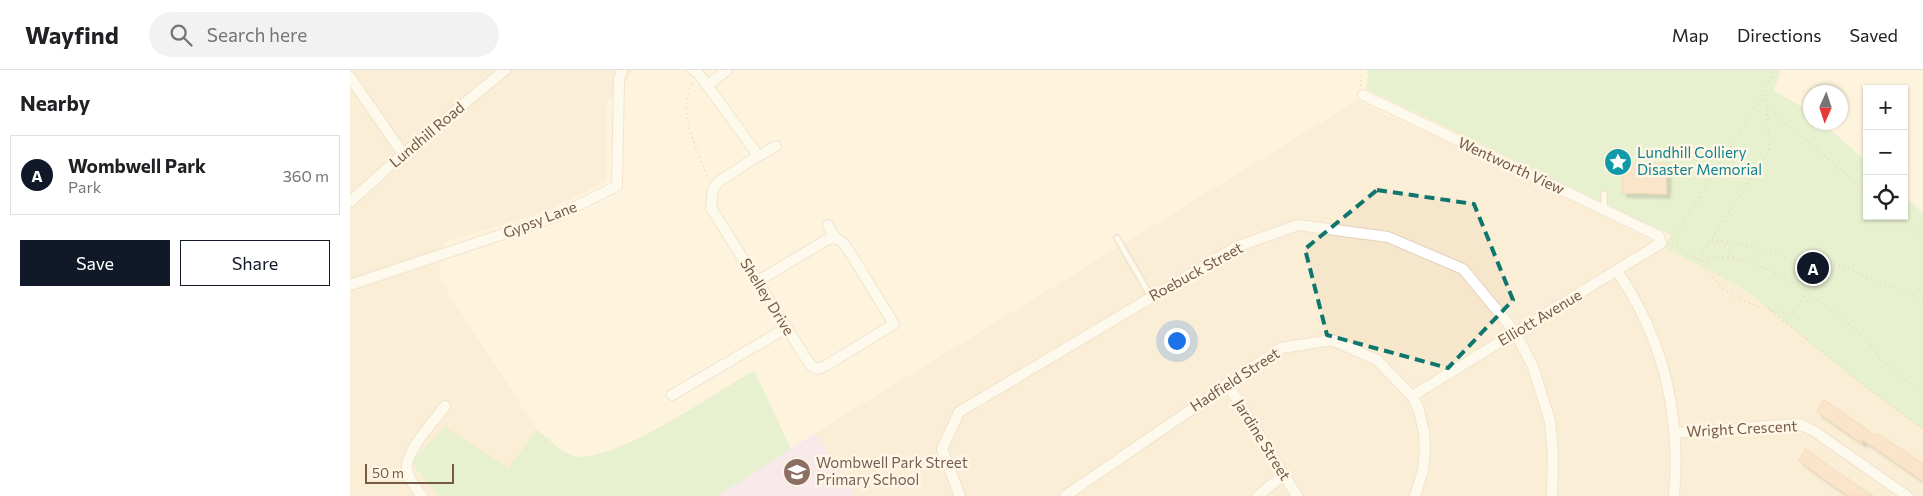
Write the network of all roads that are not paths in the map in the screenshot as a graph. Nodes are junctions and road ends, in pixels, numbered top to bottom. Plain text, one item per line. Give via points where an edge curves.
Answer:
1 (505, 70) edge
2 (622, 70) edge
3 (727, 70) edge
4 (696, 72) edge
5 (350, 77) edge
6 (707, 86) junction
7 (1363, 95) road end
8 (776, 146) dead end
9 (403, 154) junction
10 (756, 158) junction
11 (1604, 194) dead end
12 (350, 202) edge
13 (1604, 210) junction
14 (828, 225) dead end
15 (1659, 236) joint
16 (835, 238) junction
17 (1118, 238) dead end
18 (1617, 271) junction
19 (758, 281) junction
20 (350, 285) edge
21 (1151, 298) junction
22 (786, 328) junction
23 (1515, 332) junction
24 (1227, 384) junction
25 (672, 395) dead end
26 (1412, 396) junction
27 (445, 406) dead end
28 (1675, 433) junction
29 (1283, 475) junction
30 (422, 496) edge
31 (960, 496) edge
32 (1065, 496) edge
33 (1258, 496) edge
34 (1297, 496) edge
35 (1415, 496) edge
36 (1552, 496) edge
37 (1674, 496) edge
38 (1908, 496) edge

1 - 9 street, Lundhill Road
2 - 20 street, Gypsy Lane via 619,79 617,186 557,216
3 - 6 street
4 - 6 street
5 - 9 street
6 - 10 street via 755,151
7 - 13 street, Wentworth View
8 - 10 street, Shelley Drive
9 - 12 street, Lundhill Road
10 - 19 street, Shelley Drive via 718,182 713,189 711,208
11 - 13 lane
13 - 15 street, Wentworth View
14 - 16 street
15 - 18 street, Elliott Avenue via 1661,243
16 - 19 street via 828,239
16 - 22 street, Shelley Drive via 849,250 894,324 818,369 811,366
17 - 21 lane
18 - 23 street, Elliott Avenue
18 - 28 street via 1648,322 1665,376
19 - 22 street, Shelley Drive
21 - 23 street, Roebuck Street via 1236,247 1298,225 1388,237 1463,269
21 - 31 street, Roebuck Street via 959,412 942,449
22 - 25 street
23 - 26 street, Elliott Avenue
23 - 36 street, Roebuck Street via 1533,367 1550,421
24 - 26 street, Hadfield Street via 1281,348 1332,340 1377,360
24 - 29 street, Jardine Street
24 - 32 street, Hadfield Street
26 - 35 street via 1421,417 1425,452 1424,470
27 - 30 street via 408,458 409,475
28 - 37 street
28 - 38 street, Wright Crescent via 1799,424
29 - 33 street
29 - 34 street, Jardine Street

